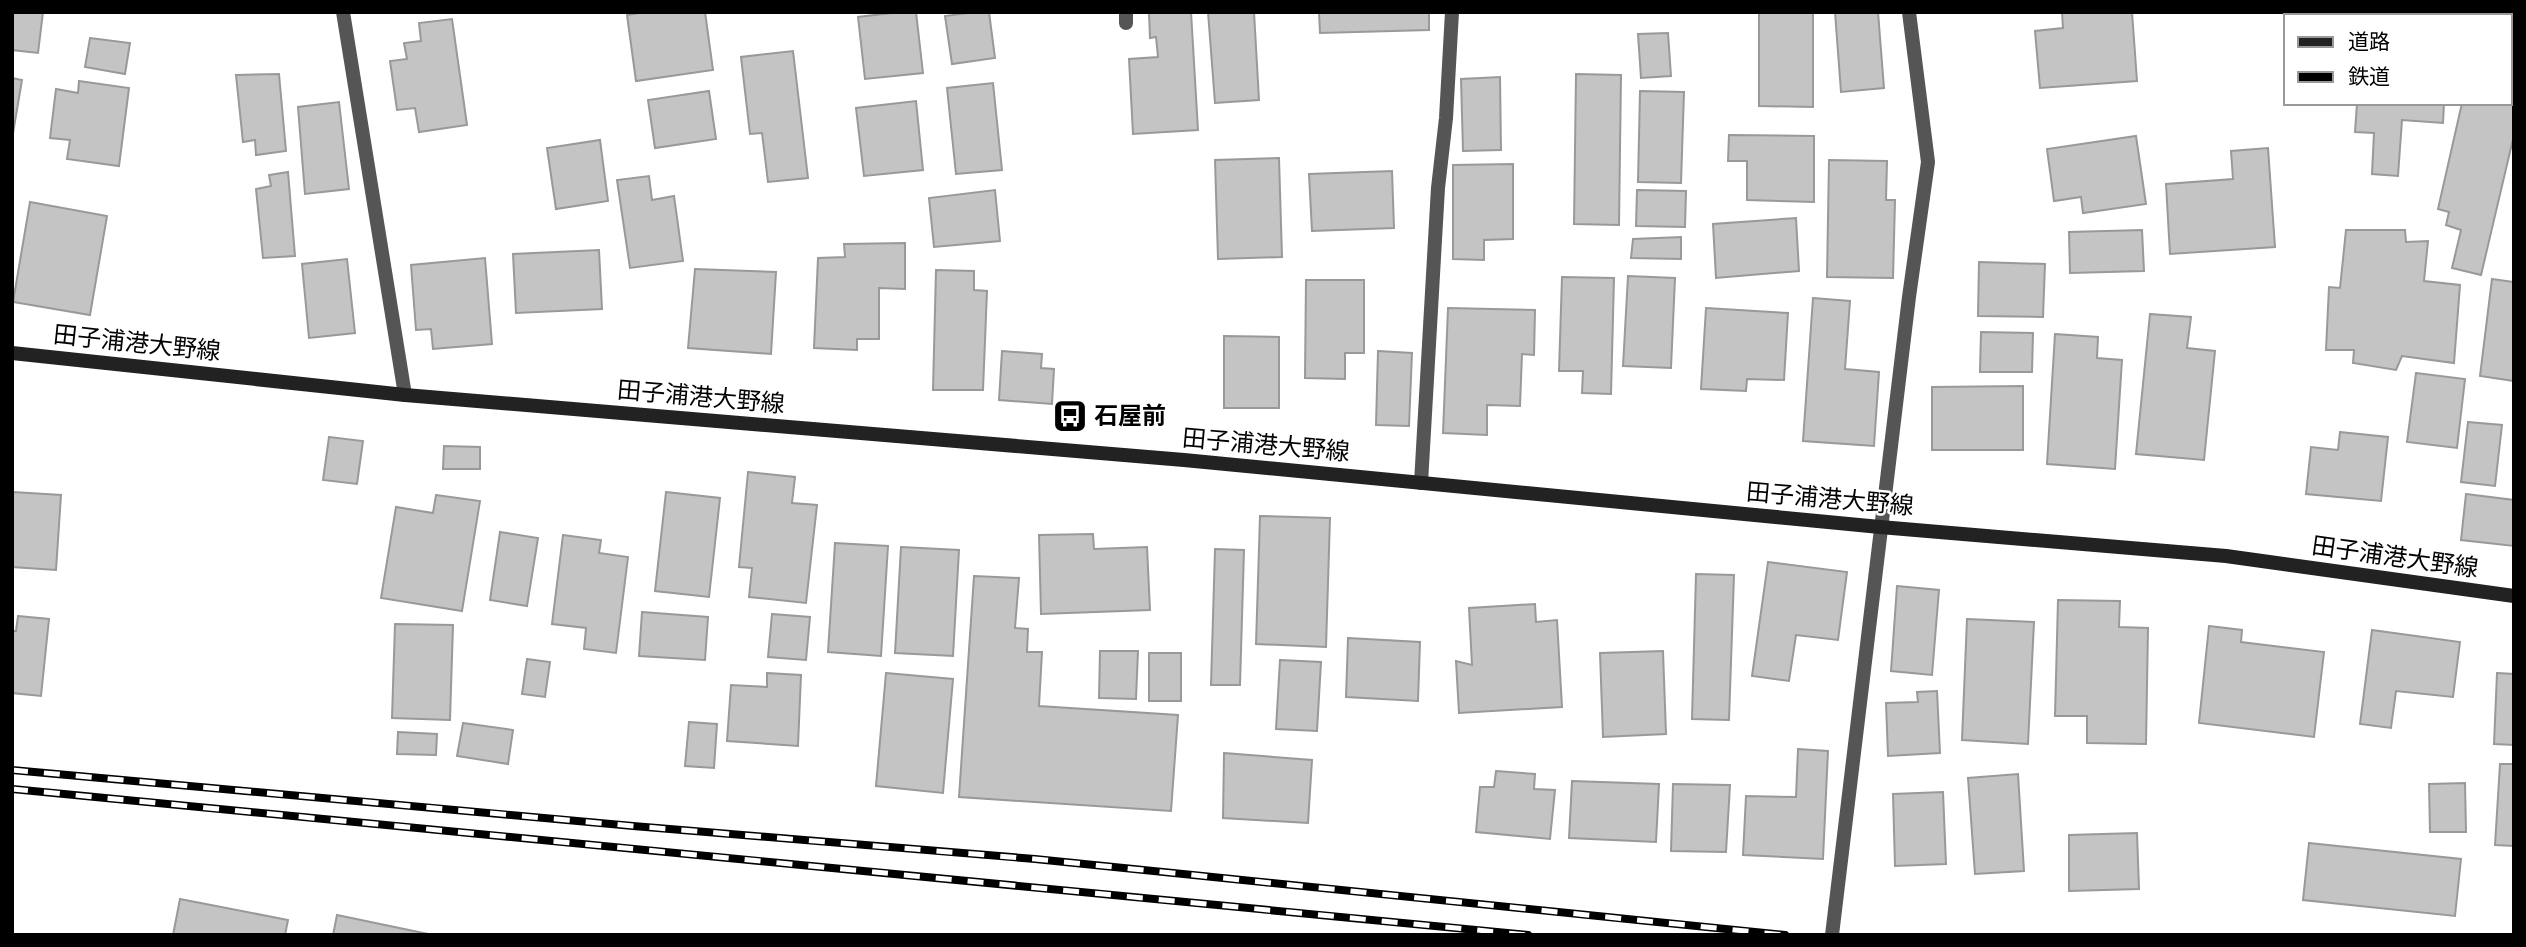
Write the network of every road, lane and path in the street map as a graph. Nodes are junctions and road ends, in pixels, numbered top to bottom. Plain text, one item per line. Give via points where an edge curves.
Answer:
1 (344, 12) edge
2 (1452, 12) edge
3 (1909, 12) edge
4 (12, 353) edge
5 (405, 395) junction
6 (1421, 483) junction
7 (1880, 527) junction
8 (2514, 596) edge
9 (1832, 935) edge

1 - 5 street
2 - 6 street
3 - 7 street via 1928,162
4 - 5 main road, 田子浦港大野線
5 - 6 main road, 田子浦港大野線
6 - 7 main road, 田子浦港大野線
7 - 8 main road, 田子浦港大野線 via 2226,556
7 - 9 street

